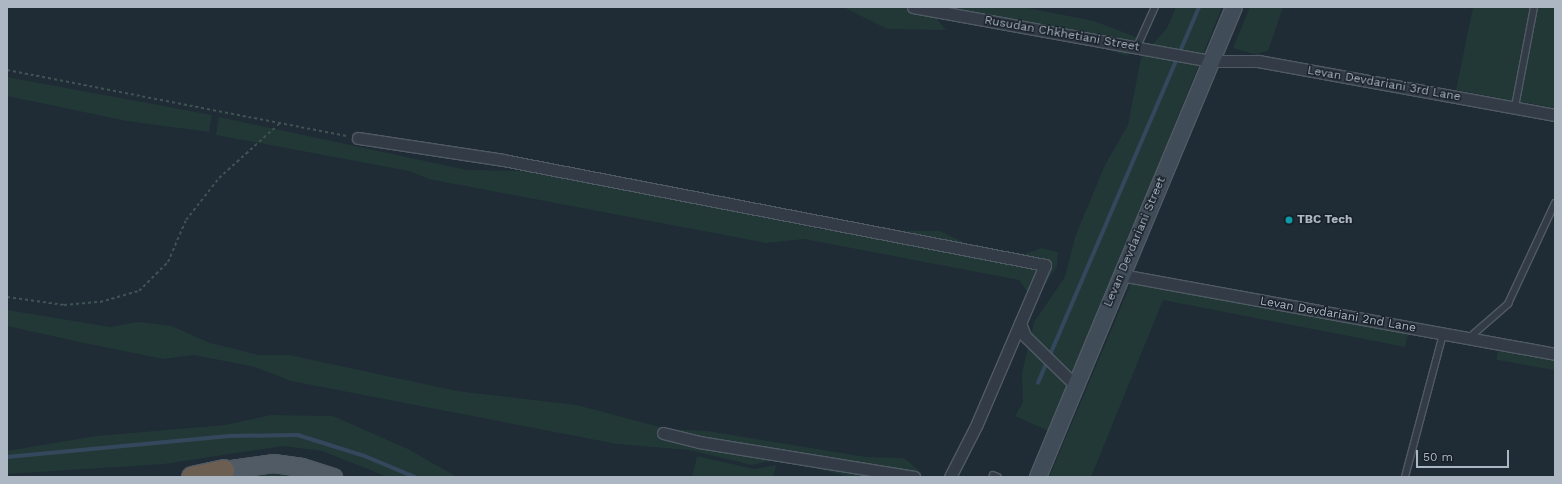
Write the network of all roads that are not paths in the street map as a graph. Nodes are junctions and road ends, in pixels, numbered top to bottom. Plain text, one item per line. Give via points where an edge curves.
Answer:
1 (913, 7) edge
2 (1155, 7) edge
3 (1234, 7) edge
4 (1534, 7) edge
5 (1137, 47) junction
6 (1211, 61) junction
7 (1515, 108) junction
8 (1555, 115) edge
9 (358, 138) road end
10 (1555, 203) edge
11 (1121, 275) junction
12 (1020, 323) junction
13 (1443, 334) junction
14 (1468, 339) junction
15 (1555, 354) edge
16 (1076, 386) junction
17 (663, 433) dead end
18 (220, 473) edge
19 (1041, 476) edge
20 (192, 477) edge
21 (334, 477) edge
22 (914, 477) edge
23 (950, 477) edge
24 (1405, 477) edge

1 - 5 street, Rusudan Chkhetiani Street
2 - 5 lane
3 - 6 main road, Levan Devdariani Street
4 - 7 lane
5 - 6 street, Rusudan Chkhetiani Street
6 - 7 street, Levan Devdariani 3rd Lane via 1258,61
6 - 11 main road, Levan Devdariani Street
7 - 8 street, Levan Devdariani 3rd Lane
9 - 12 street via 502,160 1045,265
10 - 14 lane via 1508,304
11 - 13 street, Levan Devdariani 2nd Lane
11 - 16 main road, Levan Devdariani Street
12 - 16 street via 1025,336
12 - 23 street via 977,424
13 - 14 street, Levan Devdariani 2nd Lane
13 - 24 lane
14 - 15 street, Levan Devdariani 2nd Lane
16 - 19 main road, Levan Devdariani Street
17 - 22 street via 699,442
18 - 20 highway
18 - 21 main road via 273,463 302,466

